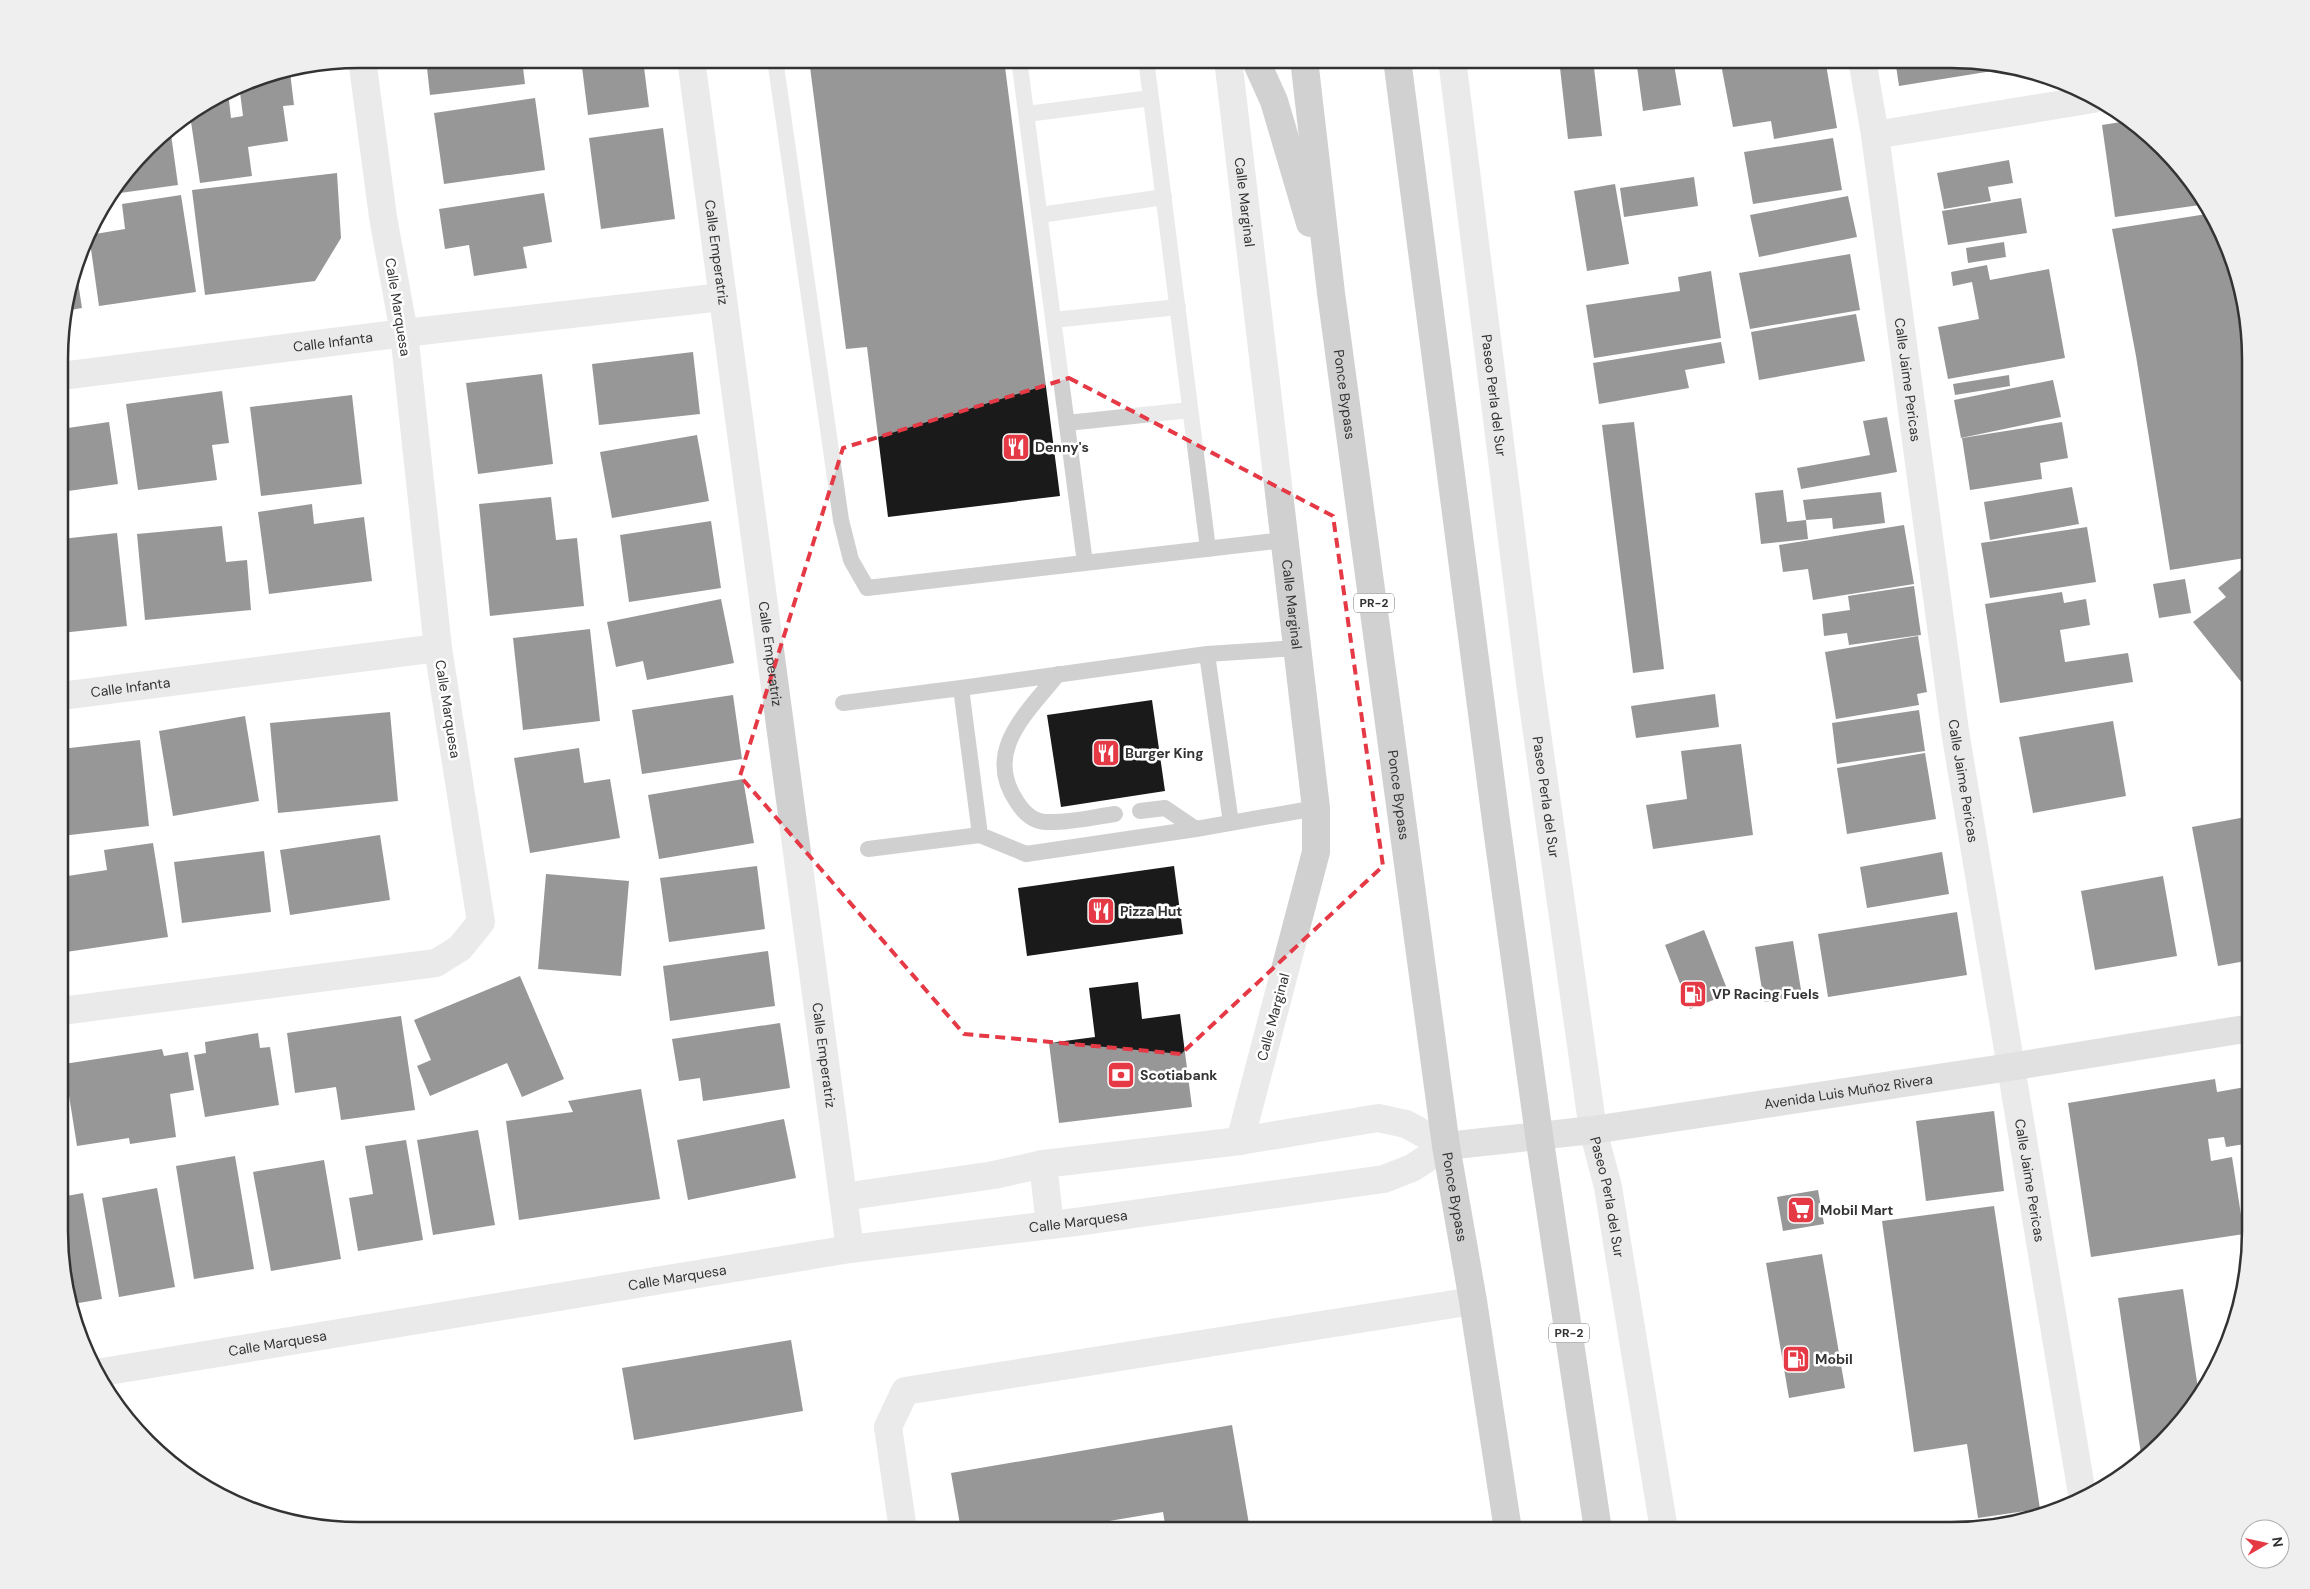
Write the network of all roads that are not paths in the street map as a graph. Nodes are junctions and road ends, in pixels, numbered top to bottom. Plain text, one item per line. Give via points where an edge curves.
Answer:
1 (363, 67) edge
2 (692, 67) edge
3 (776, 67) edge
4 (1020, 67) edge
5 (1147, 67) edge
6 (1229, 67) edge
7 (1258, 67) edge
8 (1305, 67) edge
9 (1398, 67) edge
10 (1453, 67) edge
11 (1863, 67) edge
12 (1151, 98) junction
13 (2086, 100) edge
14 (1027, 114) junction
15 (1875, 135) junction
16 (1164, 197) junction
17 (1040, 215) junction
18 (1331, 293) junction
19 (722, 297) junction
20 (1178, 307) junction
21 (1053, 320) junction
22 (404, 333) junction
23 (68, 375) edge
24 (1190, 410) junction
25 (1067, 423) junction
26 (1284, 540) junction
27 (1208, 549) junction
28 (1085, 562) junction
29 (438, 648) junction
30 (1297, 648) junction
31 (1207, 654) junction
32 (1058, 674) junction
33 (961, 688) junction
34 (68, 695) edge
35 (843, 703) dead end
36 (1316, 808) junction
37 (1140, 810) dead end
38 (1115, 814) dead end
39 (1231, 823) junction
40 (1196, 829) junction
41 (980, 835) junction
42 (868, 849) dead end
43 (68, 1010) edge
44 (2242, 1029) edge
45 (2010, 1067) junction
46 (1593, 1130) junction
47 (1539, 1135) junction
48 (1240, 1141) junction
49 (1446, 1146) junction
50 (1043, 1164) junction
51 (843, 1196) junction
52 (1050, 1225) junction
53 (850, 1249) junction
54 (1473, 1301) junction
55 (104, 1372) edge
56 (2082, 1491) edge
57 (902, 1522) edge
58 (1507, 1522) edge
59 (1597, 1522) edge
60 (1663, 1522) edge

1 - 22 street, Calle Marquesa via 383,217
2 - 19 street, Calle Emperatriz
3 - 28 lane via 841,520 851,560 867,588
4 - 14 lane
5 - 12 lane
6 - 26 street, Calle Marginal
7 - 18 highway via 1274,101
8 - 18 highway, Ponce Bypass / PR-2
9 - 47 highway, PR-2
10 - 46 street, Paseo Perla del Sur via 1530,683
11 - 15 street, Calle Jaime Pericas
12 - 14 lane
12 - 16 lane
13 - 15 street
14 - 17 lane
15 - 45 street, Calle Jaime Pericas via 1955,731
16 - 17 lane
16 - 20 lane
17 - 21 lane
18 - 49 highway, Ponce Bypass / PR-2
19 - 22 street, Calle Infanta
19 - 51 street, Calle Emperatriz
20 - 21 lane
20 - 24 lane
21 - 25 lane
22 - 23 street, Calle Infanta
22 - 29 street, Calle Marquesa
24 - 25 lane
24 - 27 lane
25 - 28 lane
26 - 27 lane
26 - 30 street, Calle Marginal
27 - 28 lane
29 - 34 street, Calle Infanta
29 - 43 street, Calle Marquesa via 481,922 460,948 436,964
30 - 31 lane
30 - 36 street, Calle Marginal
31 - 32 lane
31 - 39 lane
32 - 33 lane
32 - 38 lane via 1019,722 1006,746 1004,768 1011,793 1026,815 1046,822
33 - 35 lane
33 - 41 lane
36 - 39 lane
36 - 48 street, Calle Marginal via 1316,852
37 - 40 lane via 1165,808
39 - 40 lane
40 - 41 lane via 1026,854
41 - 42 lane
44 - 45 street, Avenida Luis Muñoz Rivera
45 - 46 street, Avenida Luis Muñoz Rivera
45 - 56 street, Calle Jaime Pericas
46 - 47 street, Avenida Luis Muñoz Rivera
46 - 60 street, Paseo Perla del Sur via 1608,1187
47 - 49 street, Avenida Luis Muñoz Rivera
47 - 59 highway, PR-2
48 - 49 street via 1378,1118 1406,1124
48 - 50 street
49 - 52 street, Calle Marquesa via 1412,1168 1384,1179
49 - 54 highway, Ponce Bypass / PR-2
50 - 51 street
50 - 52 street
51 - 53 street, Calle Emperatriz
52 - 53 street, Calle Marquesa
53 - 55 street, Calle Marquesa
54 - 57 street via 905,1391 888,1427
54 - 58 highway, Ponce Bypass / PR-2

